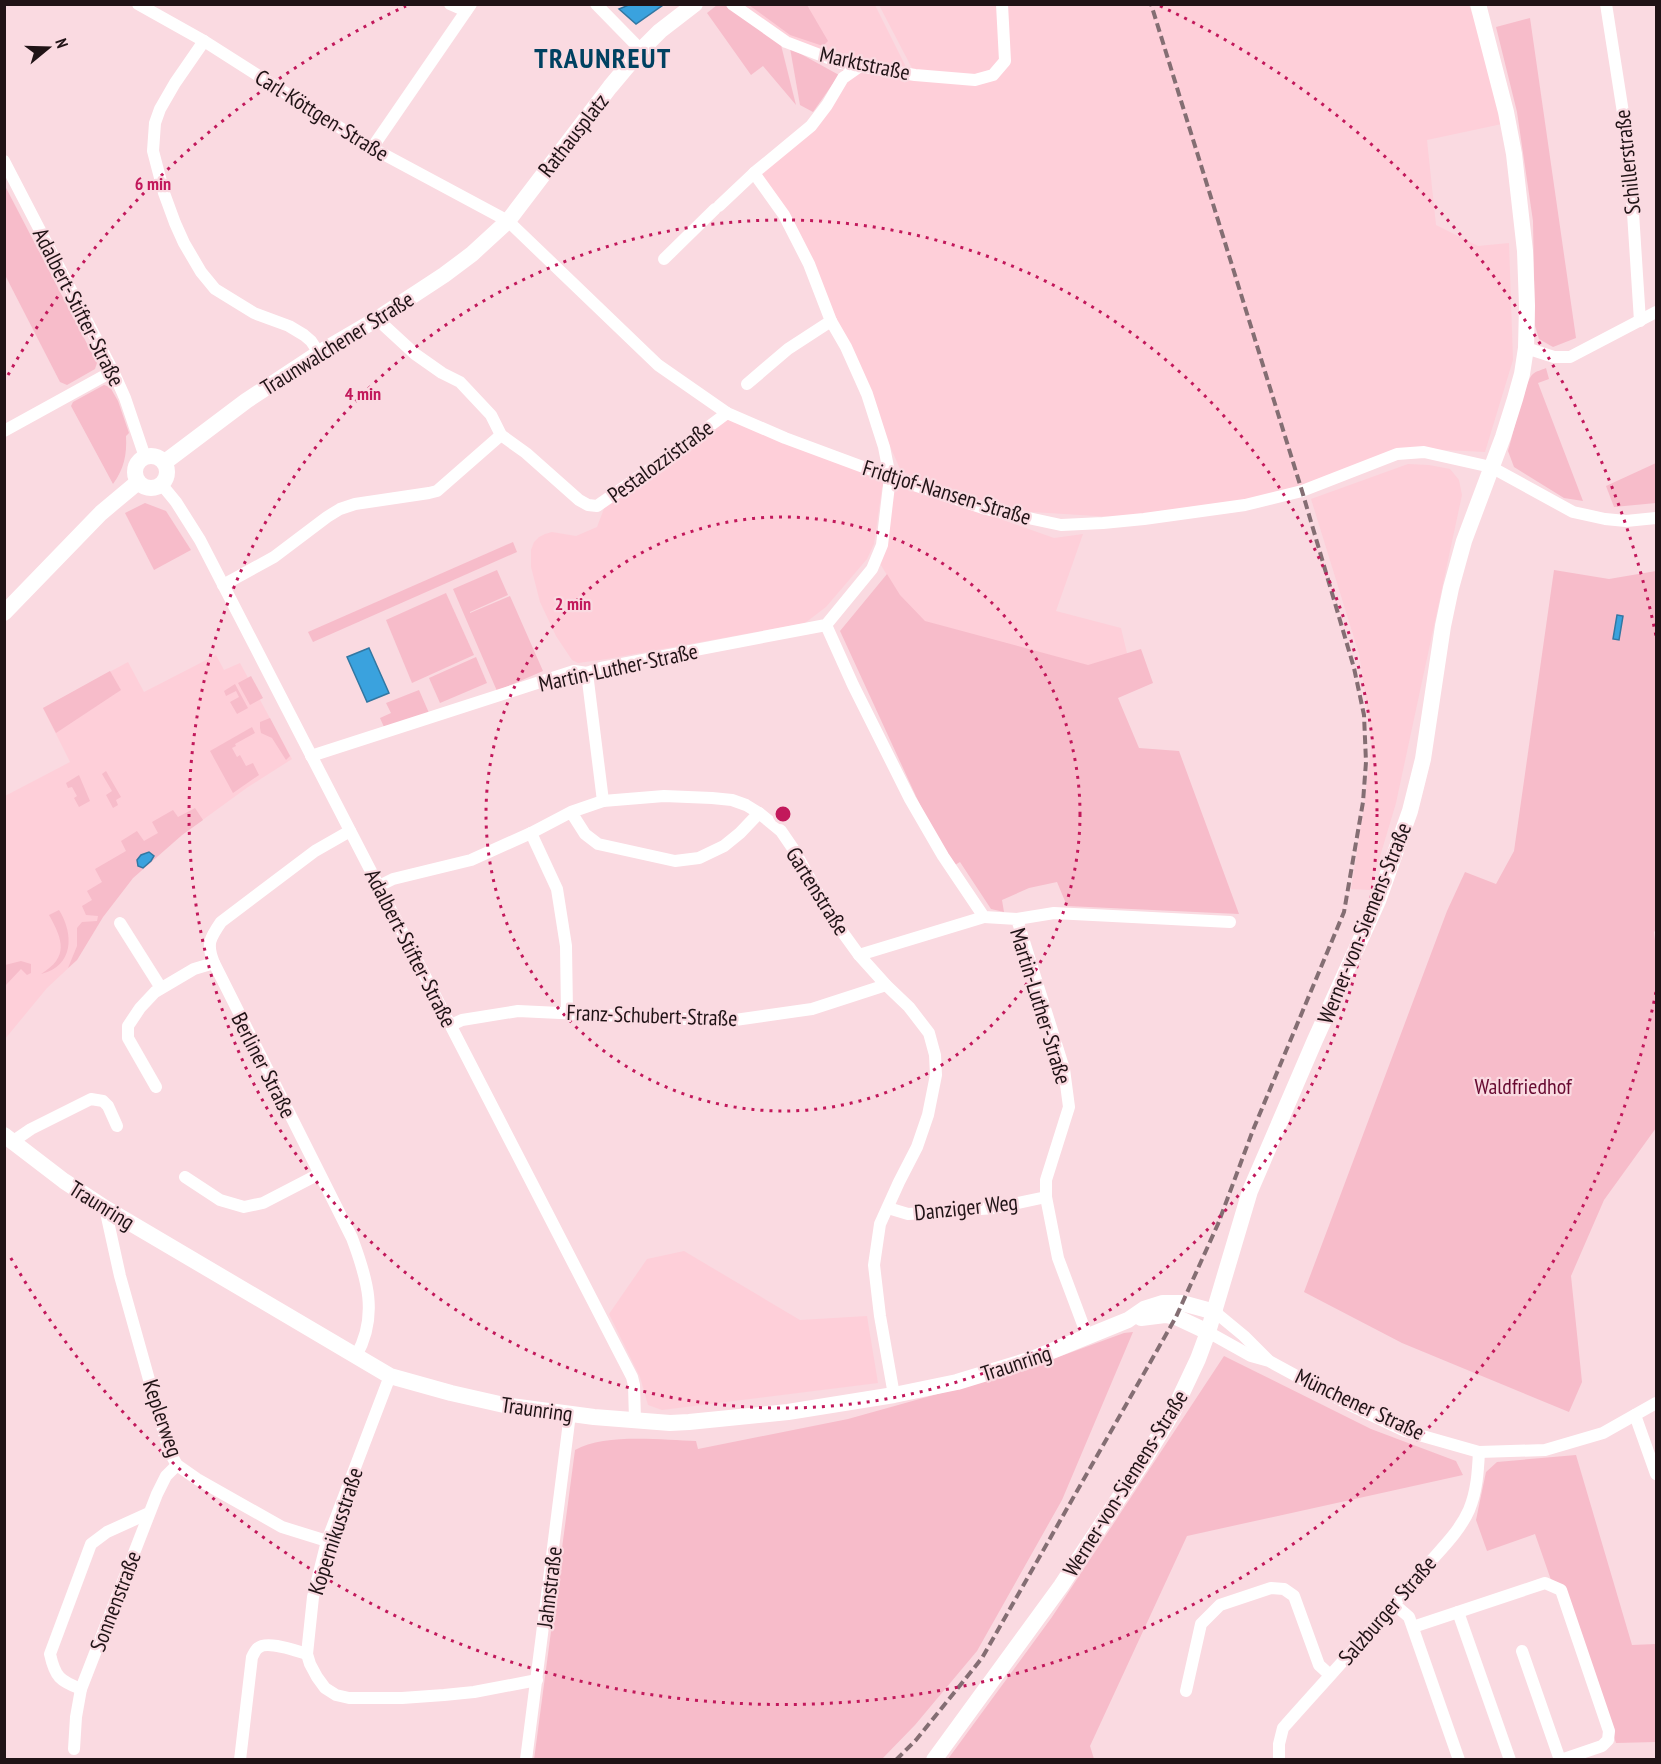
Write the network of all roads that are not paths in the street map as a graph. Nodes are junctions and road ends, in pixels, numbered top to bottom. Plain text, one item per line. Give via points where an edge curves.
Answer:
1 (138, 4) edge
2 (450, 4) edge
3 (596, 4) edge
4 (695, 4) edge
5 (732, 4) edge
6 (1002, 4) edge
7 (1478, 4) edge
8 (1606, 4) edge
9 (468, 8) edge
10 (204, 42) junction
11 (640, 50) junction
12 (860, 66) junction
13 (372, 148) junction
14 (4, 161) edge
15 (754, 173) junction
16 (508, 221) junction
17 (664, 259) dead end
18 (1656, 312) edge
19 (377, 319) junction
20 (831, 321) junction
21 (1640, 321) junction
22 (1526, 348) junction
23 (320, 353) junction
24 (113, 371) junction
25 (747, 384) dead end
26 (727, 413) junction
27 (4, 431) edge
28 (501, 435) junction
29 (145, 457) junction
30 (165, 462) junction
31 (1491, 467) junction
32 (891, 477) junction
33 (138, 482) junction
34 (162, 484) junction
35 (1656, 518) edge
36 (224, 585) junction
37 (4, 613) edge
38 (826, 625) junction
39 (587, 673) junction
40 (311, 756) junction
41 (603, 801) junction
42 (571, 812) junction
43 (759, 813) junction
44 (350, 831) junction
45 (531, 833) junction
46 (379, 886) junction
47 (984, 917) junction
48 (1017, 919) junction
49 (1230, 922) dead end
50 (120, 923) dead end
51 (859, 955) junction
52 (214, 963) junction
53 (886, 985) junction
54 (161, 988) junction
55 (567, 1012) junction
56 (451, 1026) junction
57 (156, 1087) dead end
58 (117, 1126) dead end
59 (8, 1138) edge
60 (319, 1174) junction
61 (185, 1177) dead end
62 (1046, 1197) junction
63 (105, 1208) junction
64 (888, 1208) junction
65 (1215, 1312) junction
66 (1128, 1320) junction
67 (1208, 1332) junction
68 (1088, 1338) junction
69 (356, 1356) junction
70 (1269, 1361) junction
71 (390, 1376) junction
72 (894, 1395) junction
73 (1656, 1403) edge
74 (570, 1414) junction
75 (1635, 1414) junction
76 (635, 1420) junction
77 (1479, 1452) junction
78 (177, 1465) junction
79 (1656, 1474) edge
80 (149, 1513) junction
81 (327, 1541) junction
82 (1394, 1605) junction
83 (1458, 1612) junction
84 (1413, 1627) junction
85 (1522, 1651) dead end
86 (307, 1654) junction
87 (1330, 1675) junction
88 (537, 1680) junction
89 (81, 1689) junction
90 (1185, 1691) dead end
91 (74, 1749) dead end
92 (240, 1760) edge
93 (526, 1760) edge
94 (933, 1760) edge
95 (1279, 1760) edge
96 (1459, 1760) edge
97 (1510, 1760) edge
98 (1561, 1760) edge

1 - 10 street, Carl-Köttgen-Straße
2 - 9 street
3 - 11 street
4 - 11 street, Rathausplatz
5 - 12 street, Marktstraße via 786,42 841,63
6 - 12 street, Marktstraße via 1005,61 993,75 975,80
7 - 22 street, Werner-von-Siemens-Straße via 1514,154 1525,251
8 - 21 street, Schillerstraße via 1629,151
9 - 13 street
10 - 13 street, Carl-Köttgen-Straße
10 - 23 street via 175,83 155,123 153,151 175,223 183,243 215,289 254,313 290,326
11 - 16 street, Rathausplatz
12 - 15 street via 843,78 811,126
13 - 16 street, Carl-Köttgen-Straße
14 - 24 street, Adalbert-Stifter-Straße
15 - 17 street
15 - 20 street via 784,215
16 - 19 street, Traunwalchener Straße via 456,267
16 - 26 street, Fridtjof-Nansen-Straße via 658,364
18 - 21 street
19 - 23 street, Traunwalchener Straße
19 - 28 street, Pestalozzistraße via 415,354 460,382 491,415
20 - 25 street via 788,349
20 - 32 street via 867,394
21 - 22 street via 1570,357 1554,357
22 - 31 street, Werner-von-Siemens-Straße via 1515,399
23 - 30 street, Traunwalchener Straße via 246,401
24 - 27 street
24 - 29 street, Adalbert-Stifter-Straße
26 - 28 street, Pestalozzistraße via 597,506 579,500
26 - 32 street, Fridtjof-Nansen-Straße
28 - 36 street via 436,491 340,509 274,557
29 - 30 street via 156,456
29 - 33 street via 135,467
30 - 34 street via 167,477
31 - 32 street, Fridtjof-Nansen-Straße via 1424,452 1397,454 1302,491 1245,505 1144,519 1061,525 986,509
31 - 35 street via 1573,512 1626,521
31 - 65 street, Werner-von-Siemens-Straße via 1451,588 1423,759 1410,812 1378,901 1251,1191
32 - 38 street via 877,559
33 - 34 street via 152,489
33 - 37 street via 101,513
34 - 36 street, Adalbert-Stifter-Straße via 186,517
36 - 40 street, Adalbert-Stifter-Straße
38 - 39 street, Martin-Luther-Straße
38 - 47 street, Martin-Luther-Straße via 910,799
39 - 40 street, Martin-Luther-Straße via 567,673
39 - 41 street
40 - 44 street, Adalbert-Stifter-Straße
41 - 42 street, Gartenstraße
41 - 43 street, Gartenstraße via 664,796 712,798 732,800
42 - 43 street via 585,834 598,844 675,861 699,858 724,846
42 - 45 street, Gartenstraße
43 - 51 street, Gartenstraße via 781,831 830,915
44 - 46 street, Adalbert-Stifter-Straße
44 - 52 street, Berliner Straße via 315,851 221,922 209,943
45 - 46 street, Gartenstraße via 471,860
45 - 55 street via 556,889 566,946
46 - 56 street, Adalbert-Stifter-Straße
47 - 48 street, Martin-Luther-Straße
47 - 51 street, Gartenstraße
48 - 49 street via 1054,913
48 - 62 street, Martin-Luther-Straße via 1065,1069 1069,1107 1046,1180
50 - 54 street
51 - 53 street
52 - 54 street via 194,969
52 - 60 street, Berliner Straße
53 - 55 street, Franz-Schubert-Straße via 812,1009 728,1021
53 - 64 street via 929,1033 936,1075 917,1147
54 - 57 street via 128,1026 128,1038
55 - 56 street, Franz-Schubert-Straße via 518,1011 462,1020
56 - 76 street, Adalbert-Stifter-Straße via 632,1377
58 - 59 street via 108,1106 91,1099
59 - 63 street, Traunring
60 - 61 street via 263,1203 244,1207 220,1200
60 - 69 street, Berliner Straße via 364,1269 369,1303 367,1329
62 - 64 street, Danziger Weg via 995,1208 908,1214
62 - 68 street, Martin-Luther-Straße via 1058,1258
63 - 69 street, Traunring
63 - 78 street, Keplerweg via 168,1451
64 - 72 street via 880,1224 874,1266
65 - 66 street, Traunring via 1182,1303 1164,1303 1144,1309
65 - 67 street, Werner-von-Siemens-Straße
65 - 70 street, Münchener Straße
66 - 67 street, Traunring via 1166,1315
66 - 68 street, Traunring
67 - 70 street, Münchener Straße via 1251,1356
67 - 94 street, Werner-von-Siemens-Straße via 1173,1412 1146,1457 1061,1586
68 - 72 street, Traunring via 968,1379
69 - 71 street, Traunring
70 - 77 street, Münchener Straße via 1405,1431
71 - 74 street, Traunring via 504,1405
71 - 81 street, Kopernikusstraße
72 - 76 street, Traunring via 788,1412 689,1422
73 - 75 street, Münchener Straße
74 - 76 street, Traunring
74 - 88 street, Jahnstraße
75 - 77 street, Münchener Straße via 1603,1433 1554,1448
75 - 79 street
77 - 82 street, Salzburger Straße via 1478,1477 1469,1510
78 - 80 street, Sonnenstraße via 166,1476
78 - 81 street, Keplerweg via 282,1527
80 - 89 street, Sonnenstraße
80 - 89 street, Sonnenstraße via 107,1532 91,1544 50,1654 53,1670 62,1680
81 - 86 street, Kopernikusstraße via 313,1596
82 - 84 street via 1409,1617
82 - 87 street, Salzburger Straße
83 - 84 street
83 - 97 street
83 - 98 street via 1545,1583 1561,1590 1609,1731 1602,1746
84 - 96 street
85 - 98 street
86 - 88 street via 325,1688 349,1698 444,1695
86 - 92 street via 273,1645 258,1647 252,1657
87 - 90 street via 1319,1665 1294,1596 1284,1589 1271,1588 1220,1605 1202,1624
87 - 95 street, Salzburger Straße via 1283,1728
88 - 93 street, Jahnstraße
89 - 91 street, Sonnenstraße

